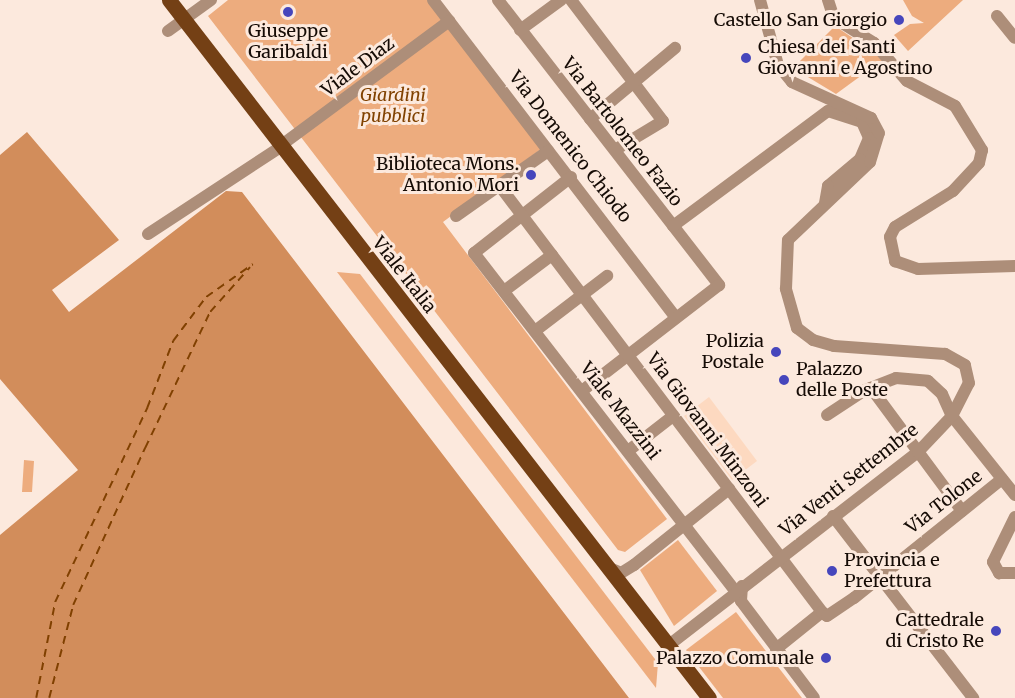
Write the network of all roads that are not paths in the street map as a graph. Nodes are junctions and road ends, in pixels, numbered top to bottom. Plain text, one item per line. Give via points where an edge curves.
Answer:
1 (169, 0) edge
2 (211, 0) edge
3 (433, 0) edge
4 (498, 0) edge
5 (561, 0) edge
6 (571, 0) edge
7 (760, 0) edge
8 (828, 0) edge
9 (997, 16) dead end
10 (185, 21) junction
11 (449, 21) junction
12 (520, 30) junction
13 (168, 31) dead end
14 (1015, 38) edge
15 (675, 48) dead end
16 (635, 82) junction
17 (590, 119) junction
18 (285, 143) junction
19 (615, 150) junction
20 (548, 151) junction
21 (571, 177) junction
22 (499, 185) junction
23 (825, 203) junction
24 (521, 213) junction
25 (456, 216) dead end
26 (673, 226) junction
27 (148, 234) dead end
28 (552, 255) junction
29 (1015, 266) edge
30 (607, 276) dead end
31 (504, 291) junction
32 (583, 296) junction
33 (676, 318) junction
34 (535, 331) junction
35 (628, 356) junction
36 (871, 388) junction
37 (582, 392) junction
38 (827, 415) dead end
39 (673, 416) junction
40 (952, 416) junction
41 (628, 451) junction
42 (918, 452) junction
43 (1002, 479) junction
44 (729, 489) junction
45 (1015, 495) edge
46 (962, 511) junction
47 (1015, 517) edge
48 (828, 520) junction
49 (573, 524) junction
50 (685, 525) junction
51 (780, 557) junction
52 (606, 567) junction
53 (621, 573) junction
54 (1015, 573) edge
55 (879, 575) junction
56 (739, 589) junction
57 (640, 609) junction
58 (825, 614) junction
59 (669, 645) junction
60 (776, 649) junction
61 (704, 696) edge
62 (814, 698) edge
63 (973, 698) edge

1 - 10 main road, Viale Italia
2 - 10 street
3 - 11 street, Via Domenico Chiodo
4 - 12 street, Via Bartolomeo Fazio
5 - 12 street
6 - 16 street
7 - 23 street, Via Venti Settembre via 778,65 792,82 871,118 879,132 870,162
8 - 29 street via 834,18 874,43 907,81 955,106 982,150 979,163 953,191 895,227 890,237 895,261 918,269
9 - 14 street
10 - 13 street
10 - 18 main road, Viale Italia via 255,111 267,115
11 - 18 street, Viale Diaz
11 - 20 street, Via Domenico Chiodo
12 - 17 street, Via Bartolomeo Fazio
15 - 16 street
16 - 17 street
16 - 19 street via 663,121
17 - 19 street, Via Bartolomeo Fazio
18 - 27 street, Viale Diaz
18 - 49 main road, Viale Italia via 315,176 315,188
19 - 26 street, Via Bartolomeo Fazio
20 - 21 street, Via Domenico Chiodo
20 - 22 street
21 - 24 street
21 - 33 street, Via Domenico Chiodo
22 - 24 street, Via Giovanni Minzoni
22 - 25 street
23 - 26 street via 828,186 860,159 869,138 862,122 828,111
23 - 40 street, Via Venti Settembre via 796,229 784,253 788,300 797,328 834,346 945,354 960,360 969,383
24 - 28 street, Via Giovanni Minzoni
24 - 31 street, Viale Mazzini via 474,253
26 - 33 street, Via Bartolomeo Fazio via 719,285
28 - 31 street
28 - 32 street, Via Giovanni Minzoni
30 - 32 street
31 - 34 street, Viale Mazzini
32 - 34 street
32 - 35 street, Via Giovanni Minzoni
33 - 35 street
34 - 37 street, Viale Mazzini
35 - 37 street
35 - 39 street, Via Giovanni Minzoni
36 - 38 street
36 - 40 street via 896,378 928,381 942,394
36 - 42 street
37 - 41 street, Viale Mazzini
39 - 41 street
39 - 44 street, Via Giovanni Minzoni
40 - 42 street, Via Venti Settembre
40 - 43 street
41 - 50 street, Viale Mazzini
42 - 46 street
42 - 48 street, Via Venti Settembre
43 - 45 street
43 - 46 street, Via Tolone
44 - 50 street
44 - 51 street, Via Giovanni Minzoni
46 - 55 street, Via Tolone
47 - 54 street via 993,561 999,573
48 - 51 street, Via Venti Settembre
48 - 55 street
49 - 52 main road, Viale Italia
49 - 53 main road, Viale Italia via 590,533
50 - 53 street
50 - 56 street, Viale Mazzini
51 - 56 street, Via Venti Settembre
51 - 58 street, Via Giovanni Minzoni
52 - 53 street
52 - 57 main road, Viale Italia
53 - 57 main road, Viale Italia via 638,596
55 - 58 street
55 - 63 street
56 - 59 street, Via Venti Settembre
56 - 60 street via 741,601
57 - 59 main road, Viale Italia
58 - 60 street
59 - 61 main road, Viale Italia
60 - 62 street

